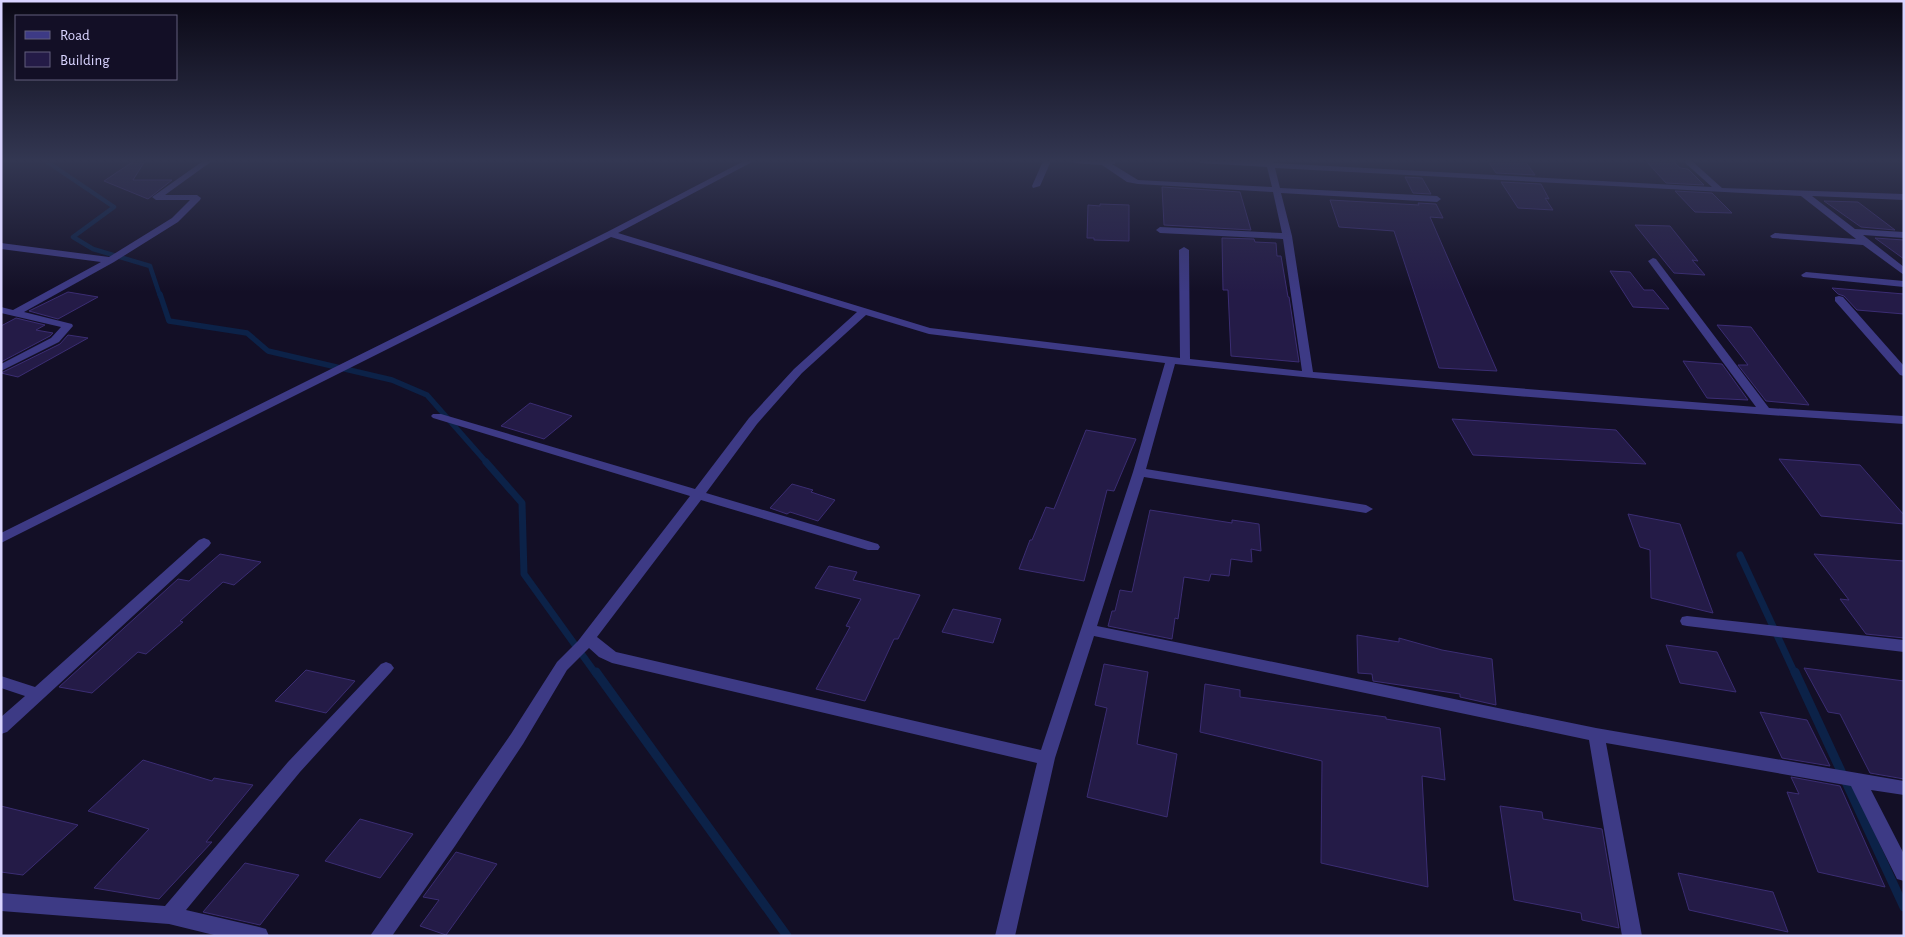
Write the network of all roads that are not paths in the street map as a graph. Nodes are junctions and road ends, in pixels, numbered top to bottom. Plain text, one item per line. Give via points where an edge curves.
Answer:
1 (190, 205) edge
2 (666, 205) edge
3 (1280, 205) edge
4 (1818, 205) edge
5 (1160, 230) dead end
6 (1852, 232) junction
7 (610, 234) junction
8 (1904, 235) edge
9 (1287, 236) junction
10 (1776, 236) dead end
11 (1864, 242) junction
12 (1, 246) edge
13 (1184, 250) dead end
14 (111, 260) junction
15 (1653, 261) dead end
16 (1904, 272) edge
17 (1806, 275) dead end
18 (1904, 284) edge
19 (1839, 299) dead end
20 (1, 310) edge
21 (865, 311) junction
22 (15, 313) junction
23 (1171, 360) junction
24 (1185, 361) junction
25 (1, 368) edge
26 (1904, 373) edge
27 (1308, 375) junction
28 (1765, 411) junction
29 (437, 416) dead end
30 (1904, 420) edge
31 (1139, 472) junction
32 (699, 494) junction
33 (1366, 509) dead end
34 (1, 539) edge
35 (204, 543) dead end
36 (872, 547) dead end
37 (1687, 621) dead end
38 (1087, 629) junction
39 (585, 642) junction
40 (1904, 646) edge
41 (386, 668) dead end
42 (1, 682) edge
43 (38, 694) junction
44 (1, 726) edge
45 (1596, 735) junction
46 (1047, 758) junction
47 (1857, 780) junction
48 (1904, 788) edge
49 (1904, 873) edge
50 (1, 902) edge
51 (169, 915) junction
52 (258, 936) edge
53 (380, 936) edge
54 (1005, 936) edge
55 (1632, 936) edge

1 - 14 street via 175,220
2 - 7 street
3 - 9 street
4 - 6 street
5 - 9 street
6 - 8 street
6 - 11 street
7 - 21 street
7 - 34 street
9 - 27 street
10 - 11 street
11 - 16 street
12 - 14 street
13 - 24 street
14 - 22 street
15 - 28 street
17 - 18 street
19 - 26 street
20 - 22 street
21 - 23 street via 930,331
21 - 32 street via 777,392
22 - 25 street via 68,326 54,340
23 - 24 street
23 - 31 street
24 - 27 street
27 - 28 street
28 - 30 street
29 - 32 street
31 - 33 street
31 - 38 street
32 - 36 street
32 - 39 street
35 - 43 street
37 - 40 street
38 - 45 street
38 - 46 street
39 - 46 street via 612,657
39 - 53 street via 562,666 450,840
41 - 51 street via 294,767
42 - 43 street
43 - 44 street
45 - 47 street
45 - 55 street
46 - 54 street
47 - 48 street
47 - 49 street
50 - 51 street
51 - 52 street

